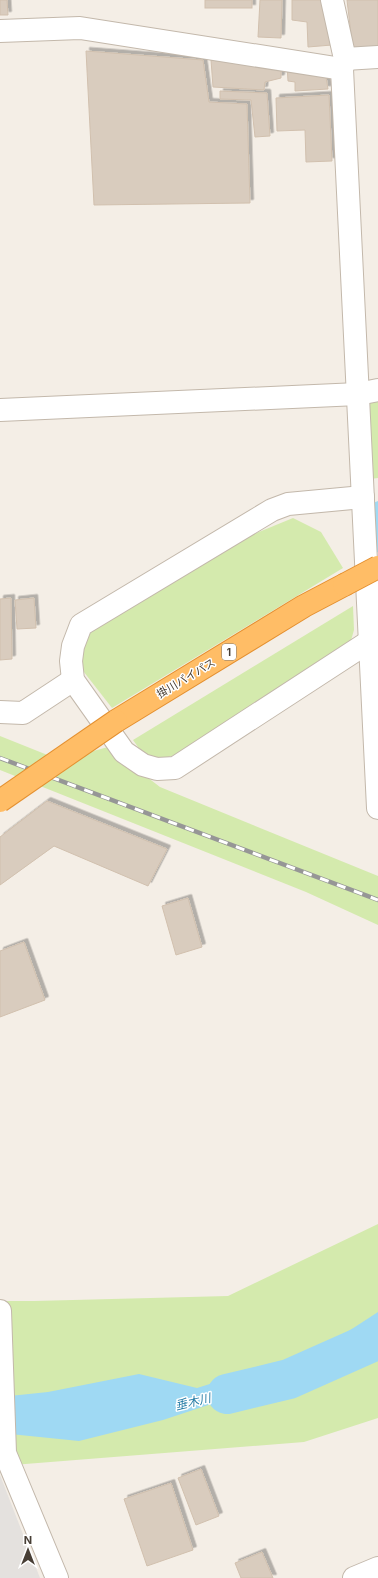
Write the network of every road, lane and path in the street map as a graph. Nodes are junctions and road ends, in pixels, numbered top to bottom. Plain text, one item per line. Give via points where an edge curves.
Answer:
1 (332, 0) edge
2 (0, 31) edge
3 (378, 57) edge
4 (344, 64) junction
5 (368, 392) edge
6 (0, 410) edge
7 (363, 497) junction
8 (378, 567) edge
9 (370, 642) junction
10 (73, 680) junction
11 (0, 712) edge
12 (0, 801) edge
13 (378, 808) edge
14 (0, 1312) edge
15 (0, 1324) edge
16 (378, 1568) edge
17 (58, 1578) edge
18 (354, 1578) edge

1 - 4 street
2 - 4 street via 80,28
3 - 4 street
4 - 5 street
5 - 6 street
5 - 7 street
7 - 9 street
7 - 10 street via 294,503 272,510 81,625 73,646
8 - 12 highway, 掛川バイパス / 1, bridge via 304,606 116,721
9 - 10 street via 175,768 157,769 143,765 124,752
9 - 13 street
10 - 11 street via 23,713
14 - 15 street
15 - 17 street via 5,1453
16 - 18 street

